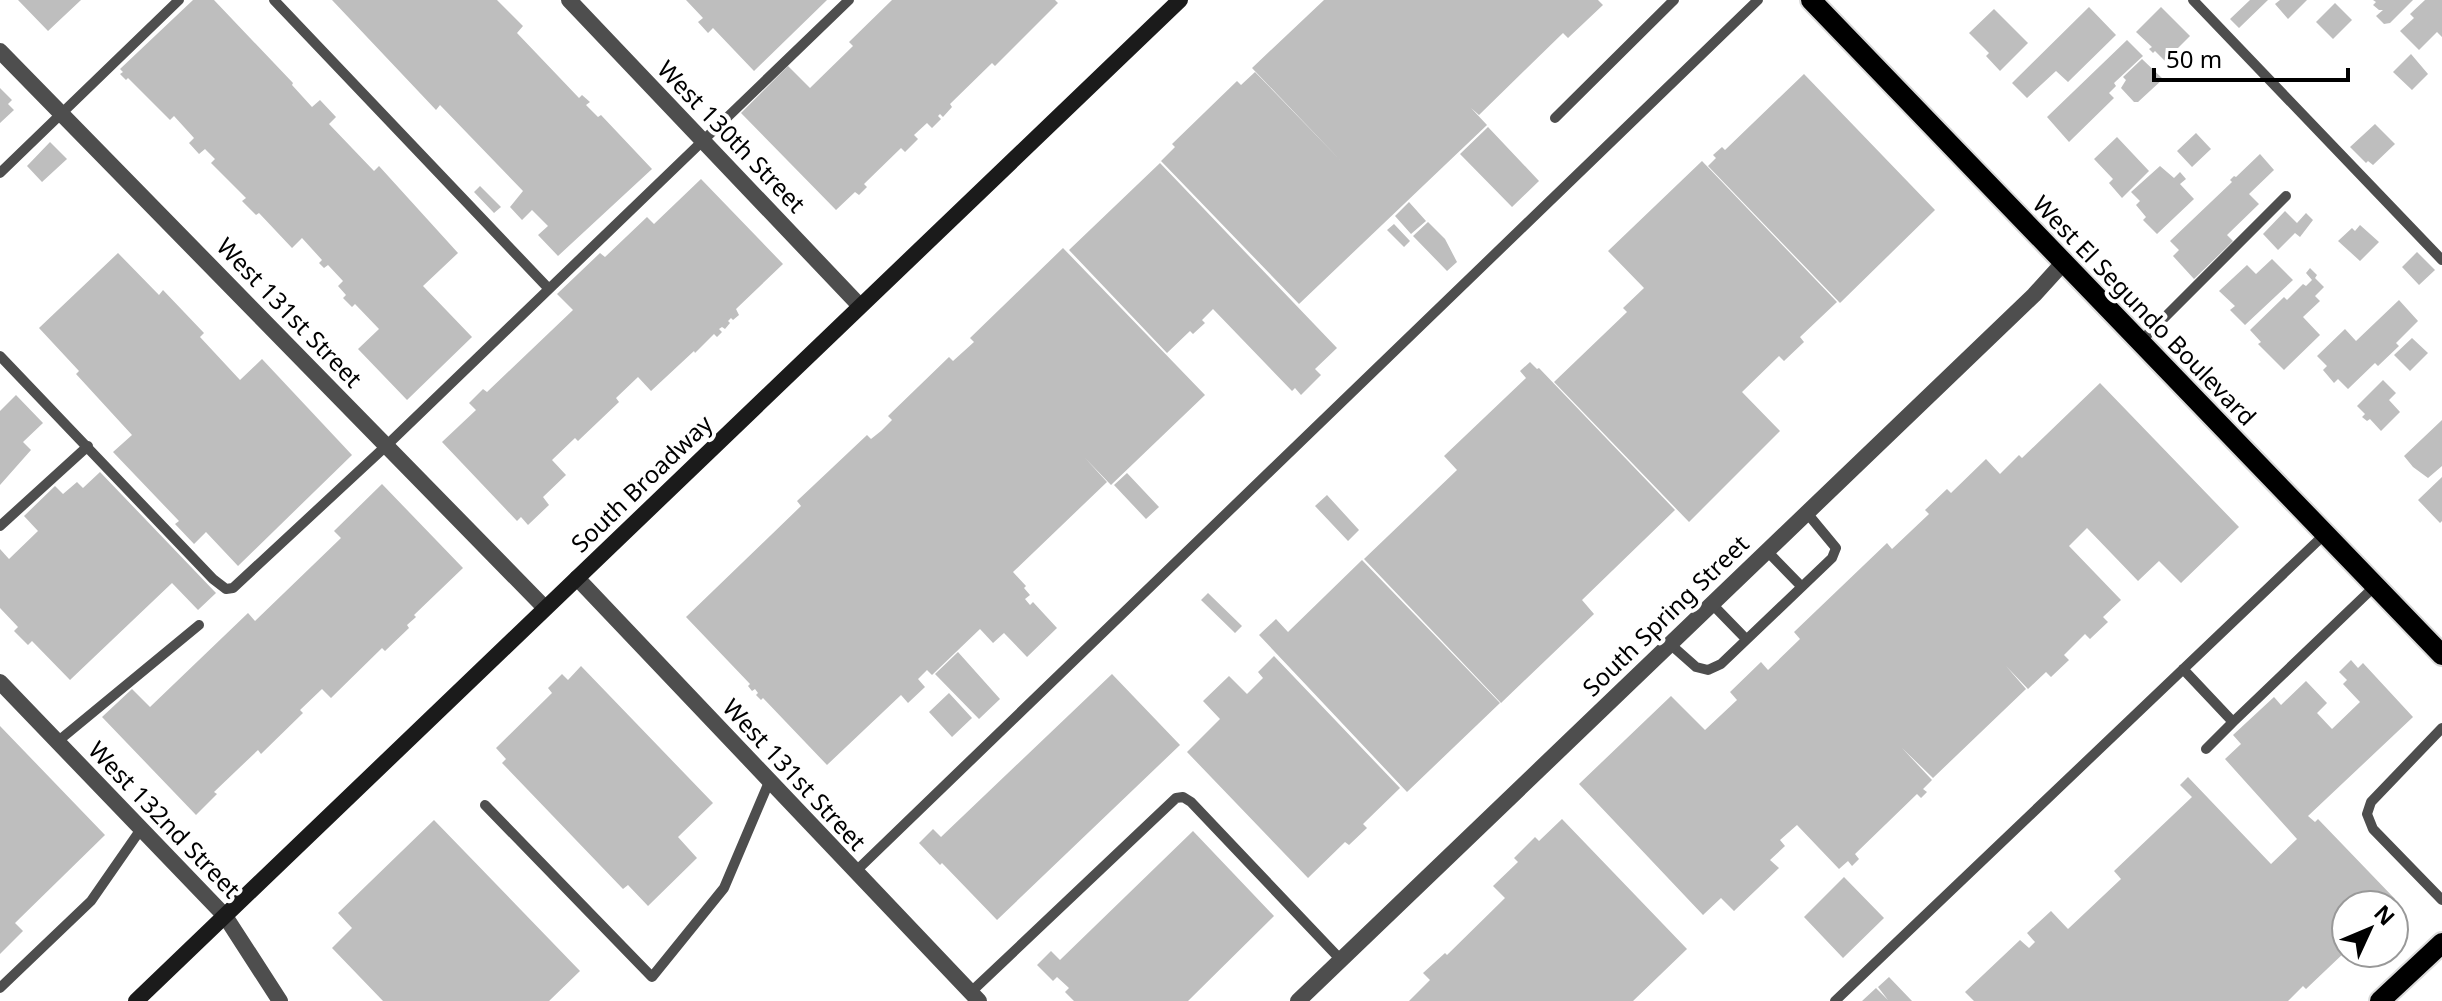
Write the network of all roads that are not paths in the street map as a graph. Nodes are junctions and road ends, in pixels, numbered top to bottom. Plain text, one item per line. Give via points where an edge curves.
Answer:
1 (179, 0) edge
2 (274, 0) edge
3 (569, 0) edge
4 (849, 0) edge
5 (1180, 0) edge
6 (1674, 0) edge
7 (1758, 0) edge
8 (1811, 0) edge
9 (2193, 0) edge
10 (0, 51) edge
11 (62, 114) junction
12 (1555, 118) dead end
13 (703, 142) junction
14 (0, 173) edge
15 (2286, 196) dead end
16 (2442, 260) edge
17 (2064, 262) junction
18 (549, 289) junction
19 (860, 306) junction
20 (2140, 342) junction
21 (0, 356) edge
22 (88, 446) junction
23 (386, 446) junction
24 (1807, 513) junction
25 (0, 526) edge
26 (2325, 534) junction
27 (1767, 551) junction
28 (577, 578) junction
29 (1801, 586) junction
30 (2375, 586) junction
31 (1712, 604) junction
32 (545, 608) junction
33 (199, 625) dead end
34 (1746, 639) junction
35 (1670, 644) junction
36 (2442, 654) edge
37 (2183, 669) junction
38 (0, 682) edge
39 (2233, 722) junction
40 (2442, 728) edge
41 (57, 742) junction
42 (2206, 749) dead end
43 (769, 782) junction
44 (485, 805) dead end
45 (141, 829) junction
46 (855, 872) junction
47 (2442, 900) edge
48 (225, 916) junction
49 (2442, 943) edge
50 (1341, 960) junction
51 (0, 988) edge
52 (975, 997) edge
53 (136, 1001) edge
54 (280, 1001) edge
55 (1298, 1001) edge
56 (1835, 1001) edge
57 (2380, 1001) edge

1 - 11 lane
2 - 18 lane
3 - 13 street, West 130th Street
4 - 13 lane
5 - 19 main road, South Broadway
6 - 12 lane
7 - 46 lane
8 - 17 main road, West El Segundo Boulevard
9 - 16 lane
10 - 11 street, West 131st Street
11 - 14 lane
11 - 23 street, West 131st Street
13 - 18 lane
13 - 19 street, West 130th Street
15 - 20 lane
17 - 20 main road, West El Segundo Boulevard
17 - 24 street, South Spring Street
18 - 23 lane
19 - 28 main road, South Broadway
20 - 26 main road, West El Segundo Boulevard
21 - 22 lane
22 - 23 lane via 226,589
22 - 25 lane
23 - 32 street, West 131st Street
24 - 27 street, South Spring Street
24 - 29 lane via 1836,548
26 - 30 main road, West El Segundo Boulevard
26 - 37 lane
27 - 29 lane
27 - 31 street, South Spring Street
28 - 32 main road, South Broadway
28 - 43 street, West 131st Street
29 - 34 lane
30 - 36 main road, West El Segundo Boulevard
30 - 39 lane
31 - 34 lane
31 - 35 street, South Spring Street
32 - 48 main road, South Broadway
33 - 41 lane
34 - 35 lane via 1708,670 1696,667
35 - 50 street, South Spring Street
37 - 39 lane
37 - 56 lane
38 - 41 street, West 132nd Street
39 - 42 lane
40 - 47 lane via 2371,802 2367,814 2373,829
41 - 45 street, West 132nd Street
43 - 44 lane via 724,888 652,977
43 - 46 street, West 131st Street
45 - 48 street, West 132nd Street
45 - 51 lane via 91,901
46 - 52 street, West 131st Street
48 - 53 main road, South Broadway
48 - 54 street, West 132nd Street
49 - 57 main road
50 - 52 lane via 1183,797 1176,798
50 - 55 street, South Spring Street

